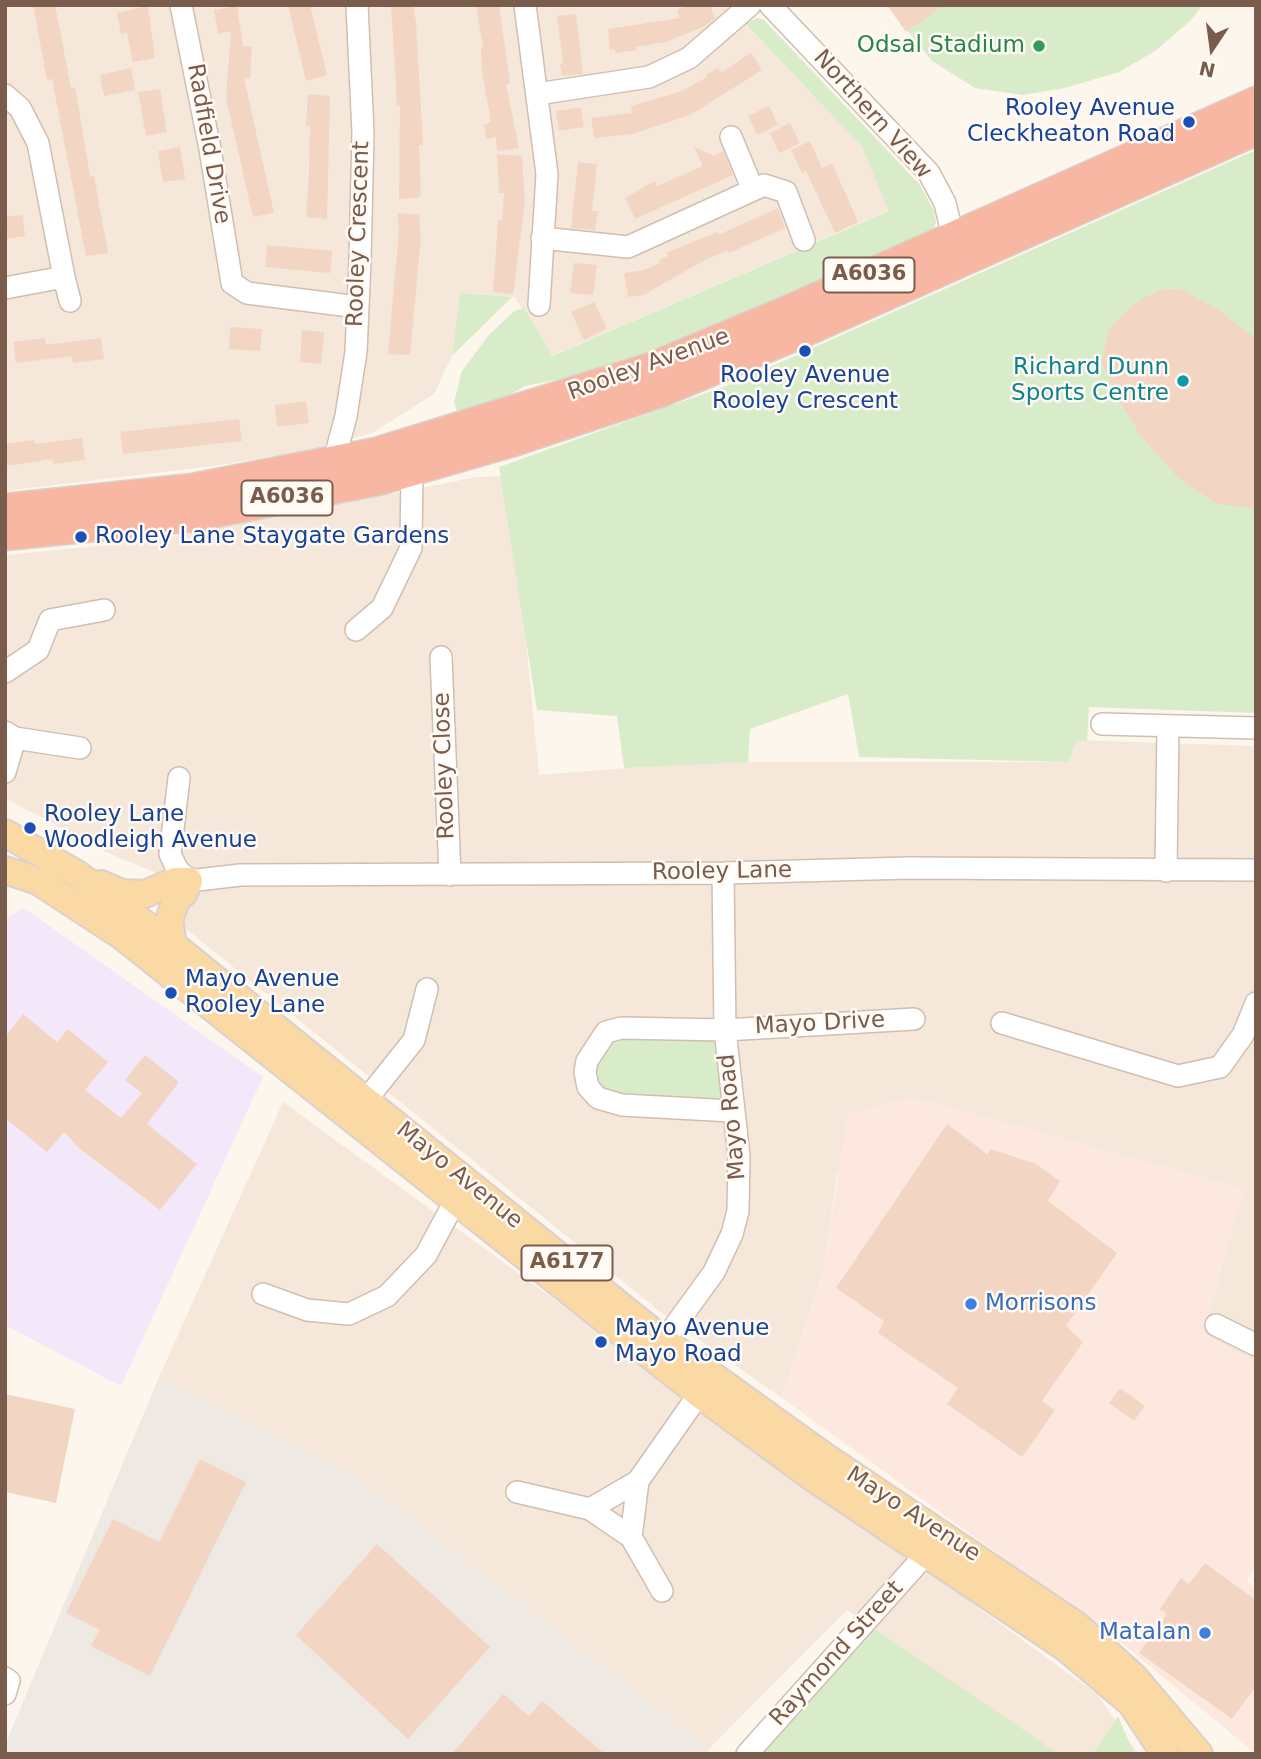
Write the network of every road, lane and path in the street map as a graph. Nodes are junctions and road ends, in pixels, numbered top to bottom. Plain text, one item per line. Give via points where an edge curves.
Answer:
1 (181, 5) edge
2 (357, 5) edge
3 (525, 5) edge
4 (750, 5) edge
5 (770, 5) edge
6 (5, 94) edge
7 (537, 94) junction
8 (1256, 102) edge
9 (1256, 130) edge
10 (731, 137) dead end
11 (753, 190) junction
12 (953, 237) junction
13 (542, 238) junction
14 (804, 240) dead end
15 (64, 276) junction
16 (5, 288) edge
17 (71, 301) dead end
18 (539, 305) dead end
19 (358, 307) junction
20 (334, 461) junction
21 (412, 471) junction
22 (5, 509) edge
23 (5, 535) edge
24 (104, 610) dead end
25 (356, 630) dead end
26 (441, 657) dead end
27 (5, 673) edge
28 (1102, 724) dead end
29 (1168, 727) junction
30 (1256, 728) edge
31 (10, 735) edge
32 (80, 748) dead end
33 (5, 772) edge
34 (179, 778) dead end
35 (8, 834) edge
36 (5, 870) edge
37 (1256, 870) edge
38 (1166, 871) junction
39 (723, 873) junction
40 (77, 874) junction
41 (450, 875) junction
42 (188, 881) junction
43 (173, 945) junction
44 (427, 989) dead end
45 (1256, 1003) edge
46 (914, 1018) dead end
47 (1002, 1023) dead end
48 (725, 1030) junction
49 (366, 1100) junction
50 (732, 1111) junction
51 (455, 1200) junction
52 (263, 1294) dead end
53 (1216, 1325) dead end
54 (664, 1341) junction
55 (1256, 1345) edge
56 (699, 1394) junction
57 (638, 1481) junction
58 (517, 1492) dead end
59 (590, 1509) junction
60 (631, 1537) junction
61 (926, 1554) junction
62 (662, 1591) dead end
63 (5, 1678) edge
64 (5, 1694) edge
65 (1161, 1750) edge
66 (747, 1754) edge
67 (1199, 1754) edge

1 - 19 street, Radfield Drive via 232,284 247,293
2 - 19 street, Rooley Crescent via 363,134
3 - 7 street
4 - 7 street via 689,58 649,77
5 - 12 street, Northern View via 929,173 945,203
6 - 15 street via 20,108 38,143
7 - 13 street via 547,174
8 - 12 highway, Rooley Avenue / A6036
9 - 21 highway, Rooley Avenue / A6036 via 660,392
10 - 11 street
11 - 13 street via 628,247
11 - 14 street via 764,185 786,192
12 - 20 highway, Rooley Avenue / A6036 via 651,368 452,431
13 - 18 street
15 - 16 street
15 - 17 street
19 - 20 street, Rooley Crescent via 356,352
20 - 22 highway, Rooley Avenue / A6036 via 192,489
21 - 23 highway, Rooley Avenue / A6036 via 195,516
21 - 25 street via 411,548 382,608
24 - 27 street via 50,620 38,650
26 - 41 street, Rooley Close
28 - 29 street
29 - 30 street
29 - 38 street
31 - 32 street
31 - 33 street
34 - 42 street via 170,854
35 - 40 main road, Mayo Avenue / A6177
36 - 51 main road, Mayo Avenue / A6177 via 38,881 122,936
37 - 38 street, Rooley Lane
38 - 39 street, Rooley Lane via 1031,867
39 - 41 street, Rooley Lane
39 - 48 street, Mayo Road
40 - 42 main road via 122,893 145,894 175,881
40 - 43 main road, Mayo Avenue / A6177
41 - 42 street, Rooley Lane via 240,875
42 - 43 main road via 169,920
43 - 49 main road, Mayo Avenue / A6177
44 - 49 street via 414,1040
45 - 47 street via 1243,1035 1220,1068 1178,1076
46 - 48 street, Mayo Drive
48 - 50 street, Mayo Road
48 - 50 street, Mayo Drive via 621,1028 606,1032 594,1046 585,1072 588,1087 598,1098 622,1105
49 - 54 main road, Mayo Avenue / A6177
50 - 54 street, Mayo Road via 740,1185 733,1234 714,1272
51 - 52 street via 426,1255 387,1296 349,1314 307,1310
51 - 56 main road, Mayo Avenue / A6177
53 - 55 street
54 - 67 main road, Mayo Avenue / A6177 via 824,1456 1076,1625 1134,1677
56 - 57 street
56 - 61 main road, Mayo Avenue / A6177
57 - 59 street
57 - 60 street
58 - 59 street
59 - 60 street
60 - 62 street
61 - 65 main road, Mayo Avenue / A6177 via 1101,1675 1131,1703
61 - 66 street, Raymond Street
63 - 64 street via 9,1681

